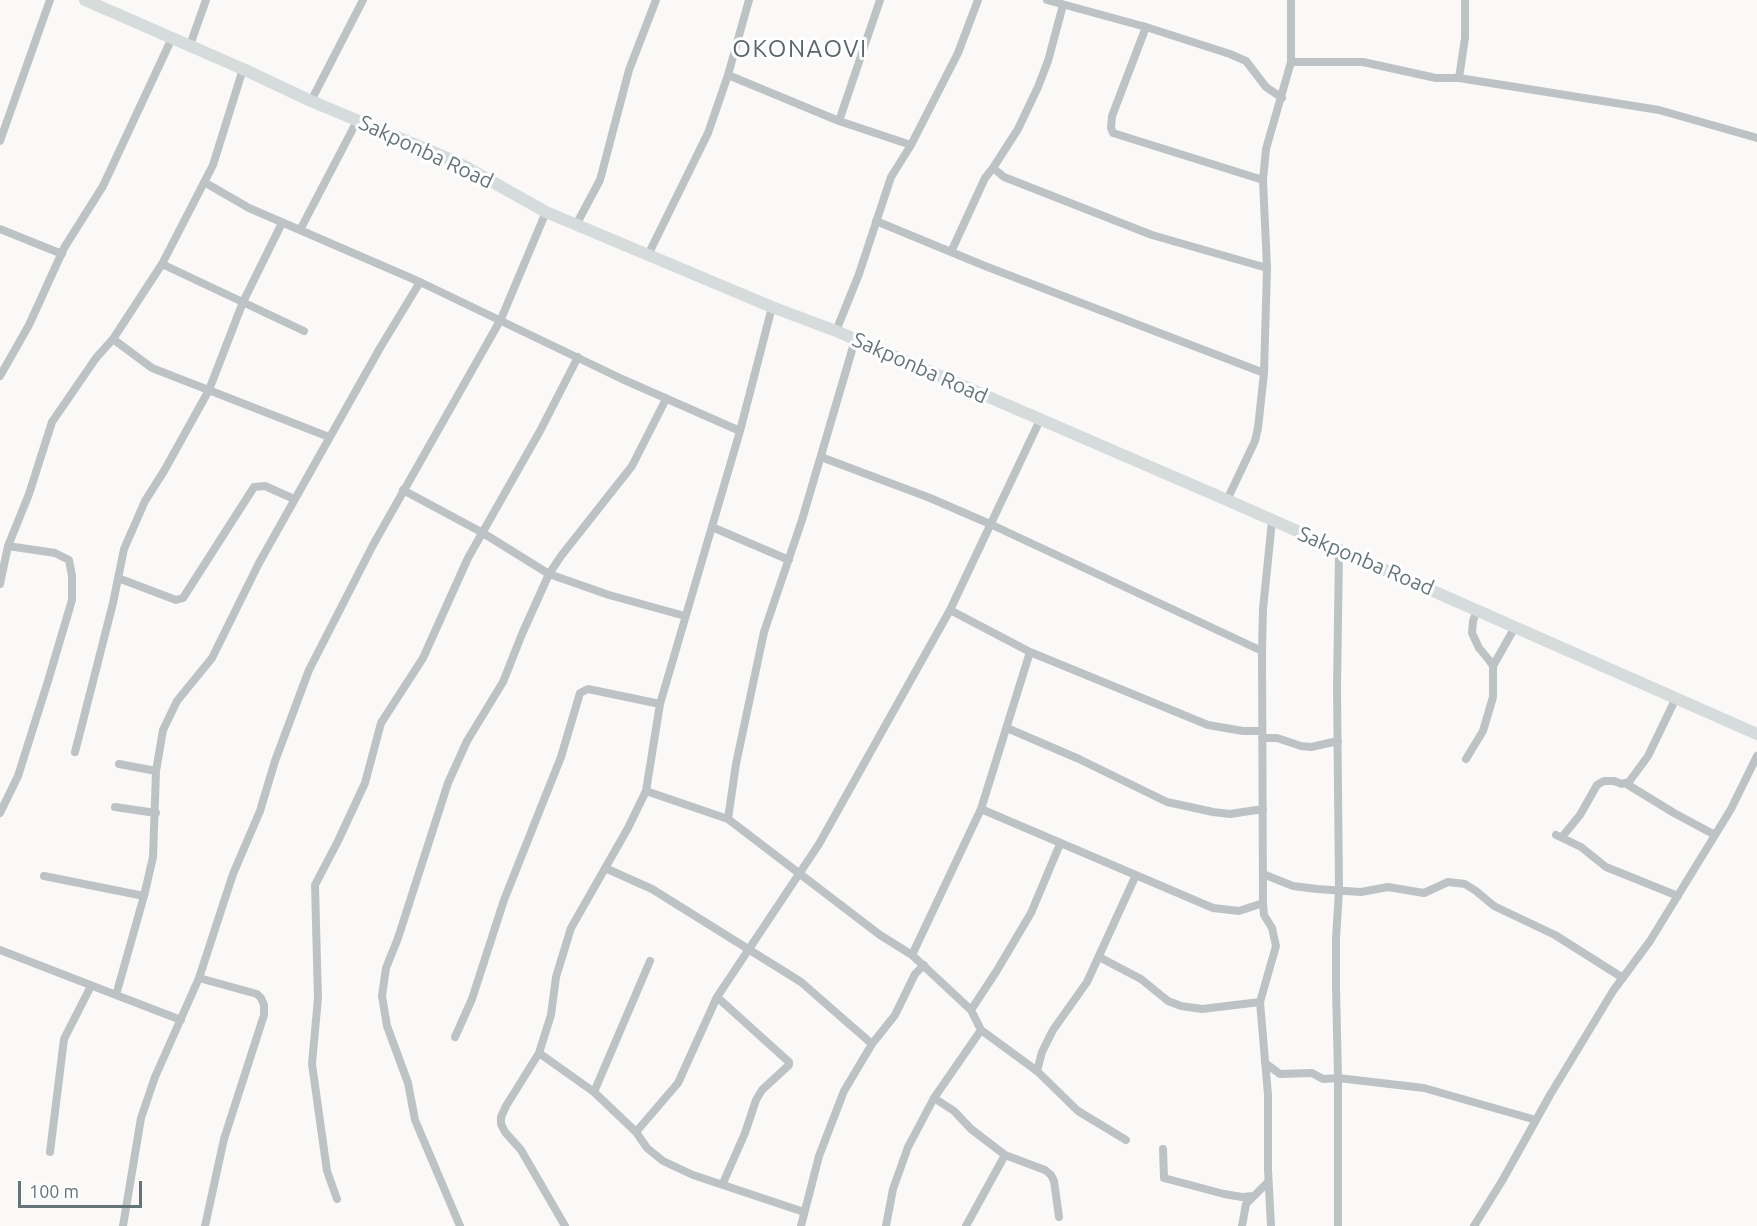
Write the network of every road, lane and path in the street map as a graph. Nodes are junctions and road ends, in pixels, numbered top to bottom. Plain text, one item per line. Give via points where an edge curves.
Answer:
1 (50, 0) edge
2 (86, 0) edge
3 (206, 0) edge
4 (363, 0) edge
5 (656, 0) edge
6 (749, 0) edge
7 (880, 0) edge
8 (978, 0) edge
9 (1047, 0) edge
10 (1291, 0) edge
11 (1465, 0) edge
12 (1063, 5) junction
13 (1146, 27) junction
14 (172, 38) junction
15 (190, 45) junction
16 (1291, 62) junction
17 (243, 69) junction
18 (728, 75) junction
19 (1460, 78) junction
20 (1282, 98) junction
21 (310, 101) junction
22 (357, 121) junction
23 (839, 121) junction
24 (1757, 138) edge
25 (0, 141) edge
26 (911, 145) junction
27 (993, 168) junction
28 (1263, 180) junction
29 (204, 182) junction
30 (546, 212) junction
31 (876, 221) junction
32 (282, 223) junction
33 (576, 225) junction
34 (0, 229) edge
35 (300, 230) junction
36 (951, 252) junction
37 (62, 254) junction
38 (648, 255) junction
39 (162, 264) junction
40 (1267, 268) junction
41 (420, 282) junction
42 (243, 302) junction
43 (772, 307) junction
44 (501, 319) junction
45 (304, 331) dead end
46 (836, 331) junction
47 (113, 339) junction
48 (855, 340) junction
49 (578, 357) junction
50 (1264, 373) junction
51 (0, 376) edge
52 (209, 390) junction
53 (666, 399) junction
54 (1041, 420) junction
55 (740, 431) junction
56 (328, 437) junction
57 (821, 457) junction
58 (403, 490) junction
59 (294, 499) junction
60 (1227, 500) junction
61 (1272, 521) junction
62 (990, 524) junction
63 (712, 527) junction
64 (483, 532) junction
65 (8, 546) junction
66 (1339, 549) junction
67 (789, 560) junction
68 (549, 574) junction
69 (118, 578) junction
70 (0, 584) edge
71 (950, 610) junction
72 (1477, 610) junction
73 (685, 616) junction
74 (1515, 627) junction
75 (1262, 651) junction
76 (1030, 652) junction
77 (1493, 666) junction
78 (1676, 698) junction
79 (660, 704) junction
80 (1007, 728) junction
81 (1262, 734) junction
82 (1757, 734) edge
83 (1338, 741) junction
84 (75, 752) dead end
85 (1757, 756) edge
86 (1466, 759) dead end
87 (119, 764) dead end
88 (156, 771) junction
89 (1625, 783) junction
90 (646, 791) junction
91 (115, 807) dead end
92 (981, 809) junction
93 (1263, 809) junction
94 (0, 813) edge
95 (156, 813) junction
96 (728, 819) junction
97 (1715, 835) junction
98 (1060, 844) junction
99 (605, 868) junction
100 (799, 874) junction
101 (1136, 874) junction
102 (1263, 874) junction
103 (44, 876) dead end
104 (1339, 890) junction
105 (144, 896) junction
106 (1678, 896) junction
107 (1263, 903) junction
108 (748, 948) junction
109 (0, 950) edge
110 (912, 955) junction
111 (1099, 957) junction
112 (650, 961) dead end
113 (924, 965) junction
114 (199, 978) junction
115 (1623, 978) junction
116 (91, 986) junction
117 (116, 995) junction
118 (717, 997) junction
119 (1260, 1002) junction
120 (971, 1010) junction
121 (181, 1020) junction
122 (981, 1030) junction
123 (455, 1037) dead end
124 (872, 1044) junction
125 (539, 1053) junction
126 (1265, 1063) junction
127 (1037, 1071) junction
128 (1338, 1078) junction
129 (594, 1092) junction
130 (934, 1098) junction
131 (1536, 1120) junction
132 (636, 1132) junction
133 (1126, 1140) dead end
134 (1163, 1149) dead end
135 (51, 1152) dead end
136 (1005, 1155) junction
137 (1268, 1182) junction
138 (723, 1183) junction
139 (1253, 1196) junction
140 (337, 1199) dead end
141 (804, 1212) junction
142 (1059, 1217) dead end
143 (123, 1226) edge
144 (205, 1226) edge
145 (460, 1226) edge
146 (565, 1226) edge
147 (801, 1226) edge
148 (886, 1226) edge
149 (966, 1226) edge
150 (1242, 1226) edge
151 (1271, 1226) edge
152 (1338, 1226) edge
153 (1474, 1226) edge

1 - 25 street
2 - 14 main road, Sakponba Road
3 - 15 street
4 - 21 street
5 - 33 street via 629,70 600,180
6 - 18 street
7 - 23 street
8 - 26 street via 958,53
9 - 12 street
10 - 16 street
11 - 19 street
12 - 13 street
12 - 27 street via 1038,87
13 - 20 street via 1246,61 1266,87
13 - 28 street via 1112,116 1113,133
14 - 15 main road, Sakponba Road
14 - 37 street via 103,186
15 - 17 main road, Sakponba Road
16 - 19 street via 1363,62 1436,78
16 - 20 street
17 - 21 main road, Sakponba Road
17 - 29 street
18 - 23 street
18 - 38 street via 708,133
19 - 24 street via 1659,110
20 - 28 street via 1266,149
21 - 22 main road, Sakponba Road
22 - 30 main road, Sakponba Road via 457,162
22 - 35 street
23 - 26 street
26 - 31 street via 891,177
27 - 36 street
27 - 40 street via 1004,177 1152,235
28 - 40 street
29 - 32 street
29 - 39 street
30 - 33 main road, Sakponba Road
30 - 44 street
31 - 36 street
31 - 46 street
32 - 35 street
32 - 42 street
33 - 38 main road, Sakponba Road
34 - 37 street
35 - 41 street
36 - 50 street
37 - 51 street
38 - 43 main road, Sakponba Road
39 - 42 street
39 - 47 street
40 - 50 street
41 - 44 street
41 - 56 street
42 - 45 street
42 - 52 street
43 - 46 main road, Sakponba Road
43 - 55 street
44 - 49 street
44 - 58 street
46 - 48 main road, Sakponba Road
47 - 52 street via 152,368
47 - 65 street via 52,422
48 - 54 main road, Sakponba Road
48 - 57 street
49 - 53 street
49 - 64 street
50 - 60 street via 1255,441
52 - 56 street
52 - 69 street via 145,501 124,549
53 - 55 street
53 - 68 street via 632,466
54 - 60 main road, Sakponba Road
54 - 62 street
55 - 63 street
56 - 59 street
57 - 62 street
57 - 67 street
58 - 64 street
58 - 114 street via 309,670
59 - 69 street via 265,486 254,487 183,598 176,600
59 - 88 street via 212,658 177,701 163,730
60 - 61 main road, Sakponba Road
61 - 66 main road, Sakponba Road
61 - 75 street
62 - 71 street
62 - 75 street
63 - 67 street
63 - 73 street
64 - 68 street
64 - 140 street via 423,658 381,723 365,783 315,885 318,998 312,1064 327,1171
65 - 70 street
65 - 94 street via 55,553 69,560 72,600 18,776
66 - 72 main road, Sakponba Road
66 - 83 street
67 - 96 street via 764,632
68 - 73 street
68 - 145 street via 503,682 467,741 448,783 386,968 382,996 415,1120
69 - 84 street
71 - 76 street
71 - 100 street
72 - 74 main road, Sakponba Road
72 - 77 street via 1472,633
73 - 79 street
74 - 77 street
74 - 78 main road, Sakponba Road
75 - 81 street
76 - 80 street
76 - 81 street via 1208,725
77 - 86 street via 1491,705 1483,731
78 - 82 main road, Sakponba Road
78 - 89 street via 1648,756
79 - 90 street
79 - 123 street via 588,689 580,693 561,757
80 - 92 street
80 - 93 street via 1167,802 1230,814
81 - 83 street via 1311,747
81 - 93 street
83 - 104 street
85 - 97 street
87 - 88 street
88 - 95 street
89 - 97 street
89 - 106 street via 1604,781 1597,785 1580,815 1559,836 1606,867
90 - 96 street
90 - 99 street
91 - 95 street
92 - 98 street
92 - 110 street
93 - 102 street
95 - 105 street via 153,857
96 - 100 street
97 - 106 street
98 - 101 street
98 - 120 street via 1031,913
99 - 108 street via 652,889
99 - 125 street via 571,928
100 - 108 street
100 - 110 street
101 - 107 street via 1213,908 1239,911
101 - 111 street
102 - 104 street via 1293,886
102 - 107 street
103 - 105 street
104 - 115 street via 1361,892 1388,887 1424,893 1448,882 1465,884 1494,906 1555,935
104 - 128 street
105 - 117 street
106 - 115 street
107 - 119 street via 1276,946
108 - 118 street
108 - 124 street via 801,982
109 - 116 street
110 - 113 street
111 - 119 street via 1181,1006 1202,1009
111 - 127 street via 1087,982 1053,1030
112 - 129 street
113 - 120 street
113 - 124 street via 915,974 895,1015
114 - 121 street
114 - 144 street via 256,994 264,1005 224,1139
115 - 131 street
116 - 117 street
116 - 135 street via 64,1039
117 - 121 street
118 - 132 street via 678,1083
118 - 138 street via 789,1062 756,1100
119 - 126 street
120 - 122 street
121 - 143 street via 141,1118
122 - 127 street
122 - 130 street
124 - 141 street via 844,1091 819,1156
125 - 129 street
125 - 146 street via 506,1106 501,1124 521,1150
126 - 128 street via 1280,1074 1312,1073 1323,1079
126 - 137 street
127 - 133 street via 1078,1111
128 - 131 street via 1424,1088
128 - 152 street
129 - 132 street
130 - 136 street
130 - 148 street via 908,1147 893,1189
131 - 153 street
132 - 138 street via 647,1149 663,1161
134 - 139 street via 1164,1178 1217,1193
136 - 142 street via 1051,1175
136 - 149 street
137 - 139 street
137 - 151 street
138 - 141 street
139 - 150 street via 1246,1204
141 - 147 street

